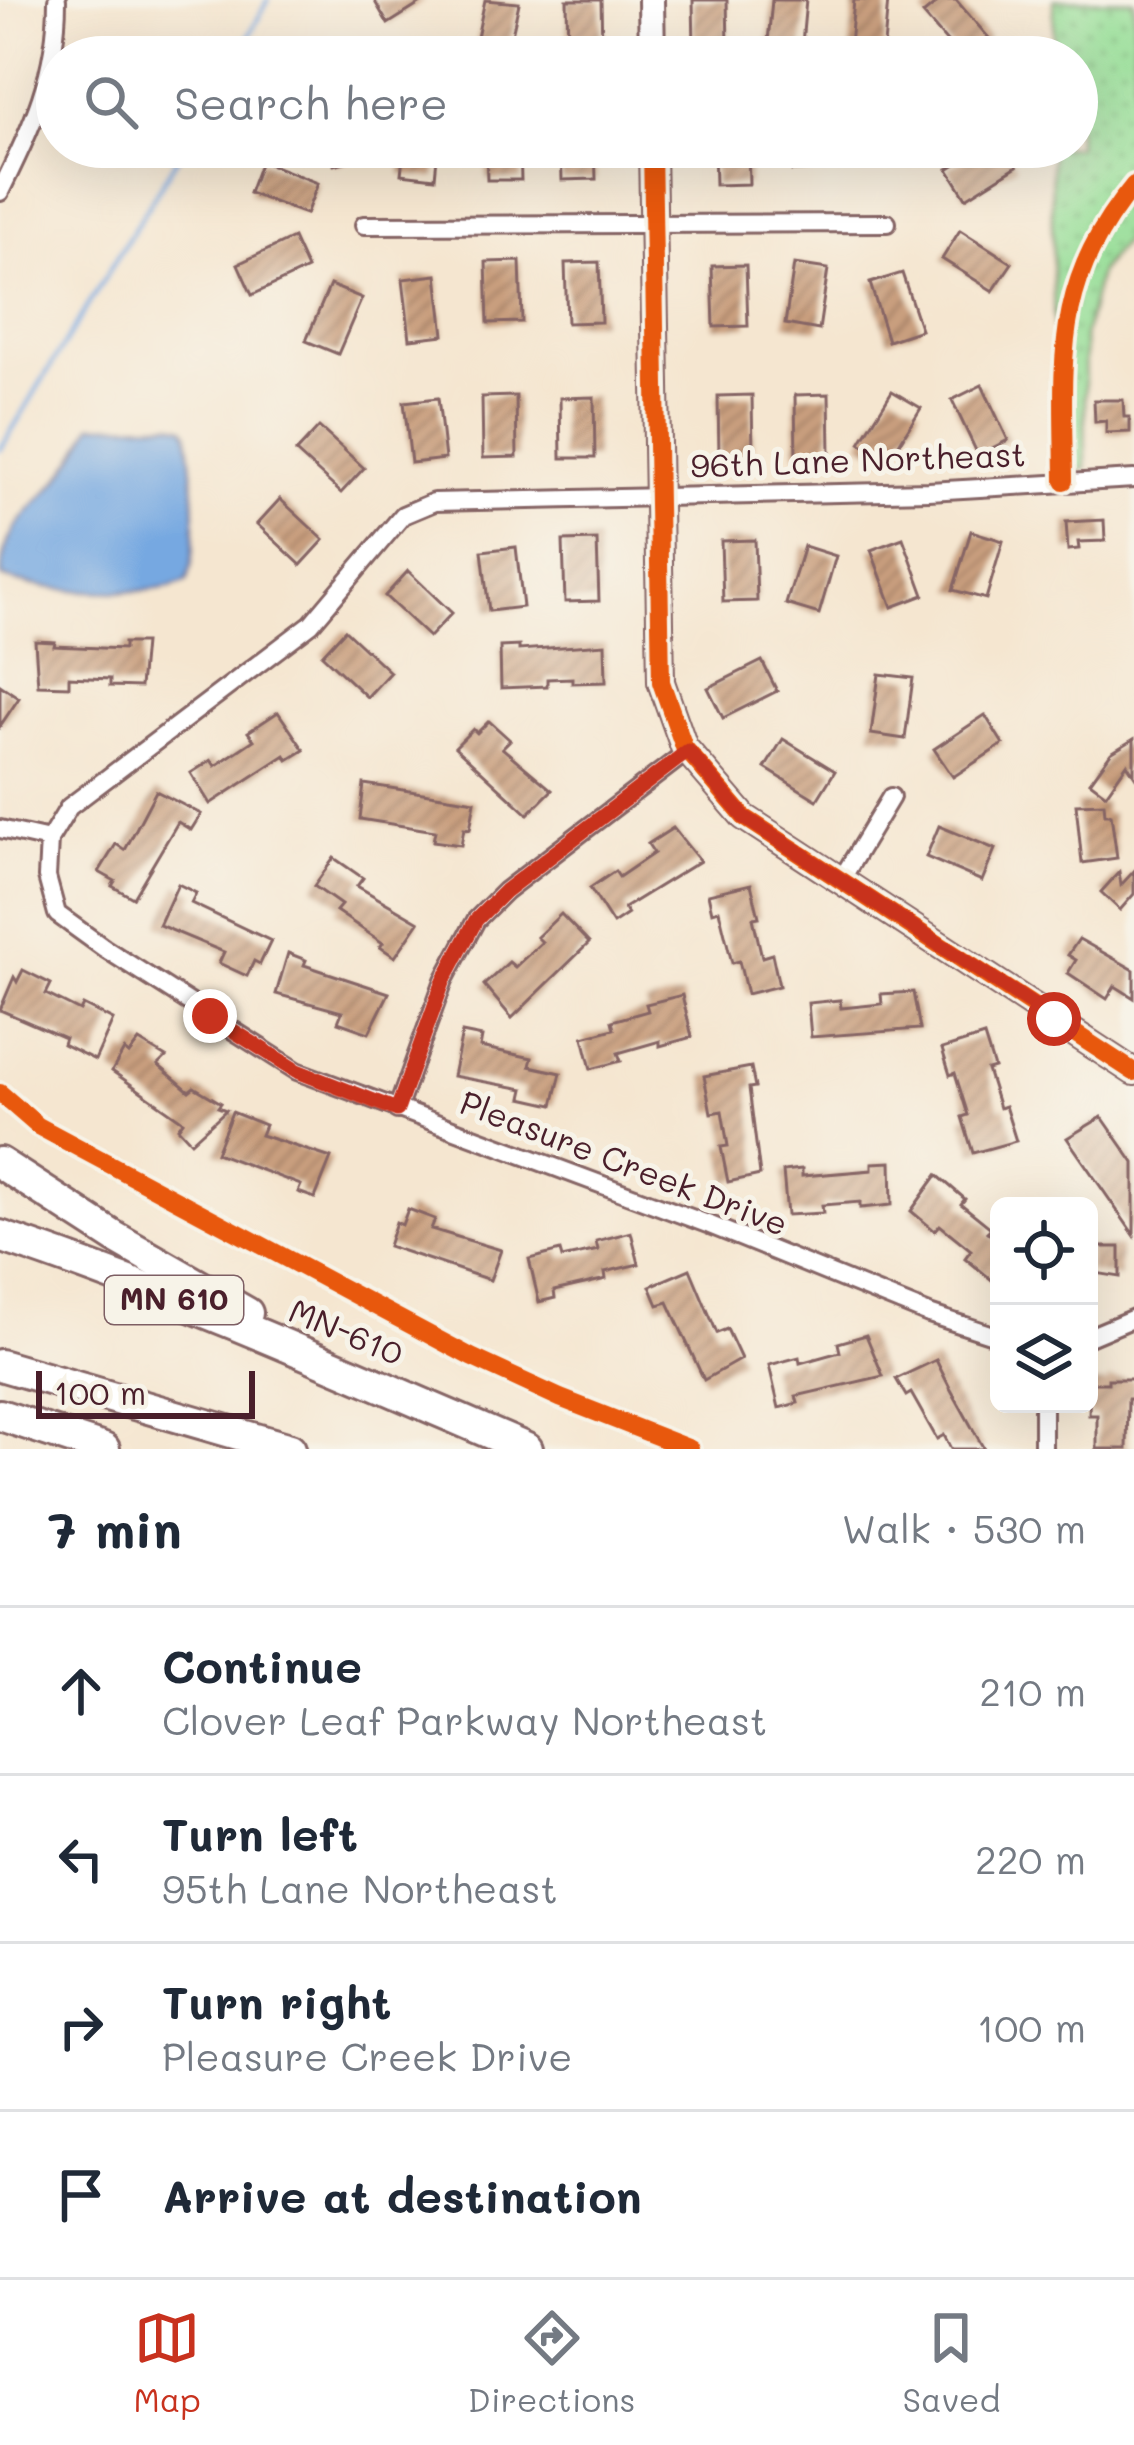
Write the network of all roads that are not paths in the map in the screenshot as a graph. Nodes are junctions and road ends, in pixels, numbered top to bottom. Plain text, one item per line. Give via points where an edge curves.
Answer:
1 (57, 0) edge
2 (651, 0) edge
3 (57, 36) edge
4 (652, 36) edge
5 (36, 114) edge
6 (652, 168) edge
7 (0, 192) edge
8 (653, 224) junction
9 (887, 224) dead end
10 (364, 225) dead end
11 (1134, 479) edge
12 (657, 497) junction
13 (688, 751) junction
14 (891, 797) dead end
15 (0, 829) edge
16 (49, 840) junction
17 (842, 880) junction
18 (1134, 1072) edge
19 (397, 1110) junction
20 (0, 1162) edge
21 (0, 1236) edge
22 (1134, 1318) edge
23 (1098, 1333) edge
24 (990, 1334) edge
25 (0, 1365) edge
26 (346, 1369) junction
27 (1043, 1413) edge
28 (0, 1415) edge
29 (104, 1449) edge
30 (290, 1449) edge
31 (527, 1449) edge
32 (1043, 1449) edge

1 - 3 street
2 - 4 street
5 - 7 street
6 - 8 street
8 - 9 street
8 - 10 street
8 - 12 street
11 - 12 street, 96th Lane Northeast
12 - 13 street via 661,682
12 - 16 street, 96th Lane Northeast via 434,502 403,514 311,623 69,807
13 - 17 street via 744,817
13 - 19 street via 476,920 444,980
14 - 17 street
15 - 16 street
16 - 19 street, Pleasure Creek Drive via 57,914 297,1071
17 - 18 street
19 - 24 street, Pleasure Creek Drive
20 - 26 highway
21 - 26 highway, MN-610 / MN 610
22 - 23 street
25 - 30 highway
26 - 31 highway, MN-610 / MN 610
27 - 32 street
28 - 29 highway

